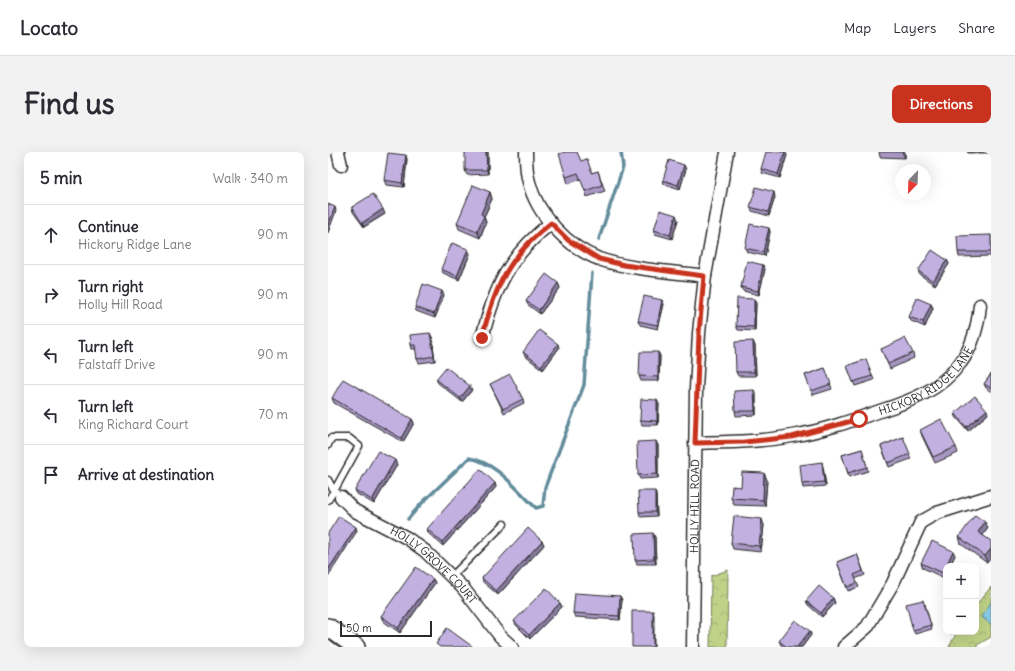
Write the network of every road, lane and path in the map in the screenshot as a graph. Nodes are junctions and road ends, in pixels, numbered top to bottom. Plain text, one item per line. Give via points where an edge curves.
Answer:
1 (338, 152) edge
2 (526, 152) edge
3 (727, 152) edge
4 (341, 165) dead end
5 (551, 223) junction
6 (704, 276) junction
7 (980, 305) dead end
8 (482, 338) dead end
9 (695, 443) junction
10 (328, 444) edge
11 (328, 480) edge
12 (338, 494) junction
13 (991, 496) edge
14 (328, 500) edge
15 (504, 524) dead end
16 (451, 577) junction
17 (328, 627) edge
18 (356, 647) edge
19 (512, 647) edge
20 (693, 647) edge
21 (844, 647) edge

1 - 4 street
2 - 5 street via 533,194
3 - 6 street, HOLLY HILL ROAD
5 - 6 street via 568,240 599,259
5 - 8 street via 522,250 499,284
6 - 9 street, HOLLY HILL ROAD
7 - 9 street, HICKORY RIDGE LANE via 974,336 961,362 946,379 915,399 859,419 792,437 744,442
9 - 20 street, HOLLY HILL ROAD
10 - 12 lane via 331,438 349,438 359,446
11 - 12 lane
12 - 14 lane
12 - 16 street, HOLLY GROVE COURT via 355,511 407,538
13 - 21 street via 936,513 921,522 893,583 867,627
15 - 16 lane
16 - 19 street, HOLLY GROVE COURT
17 - 18 street

